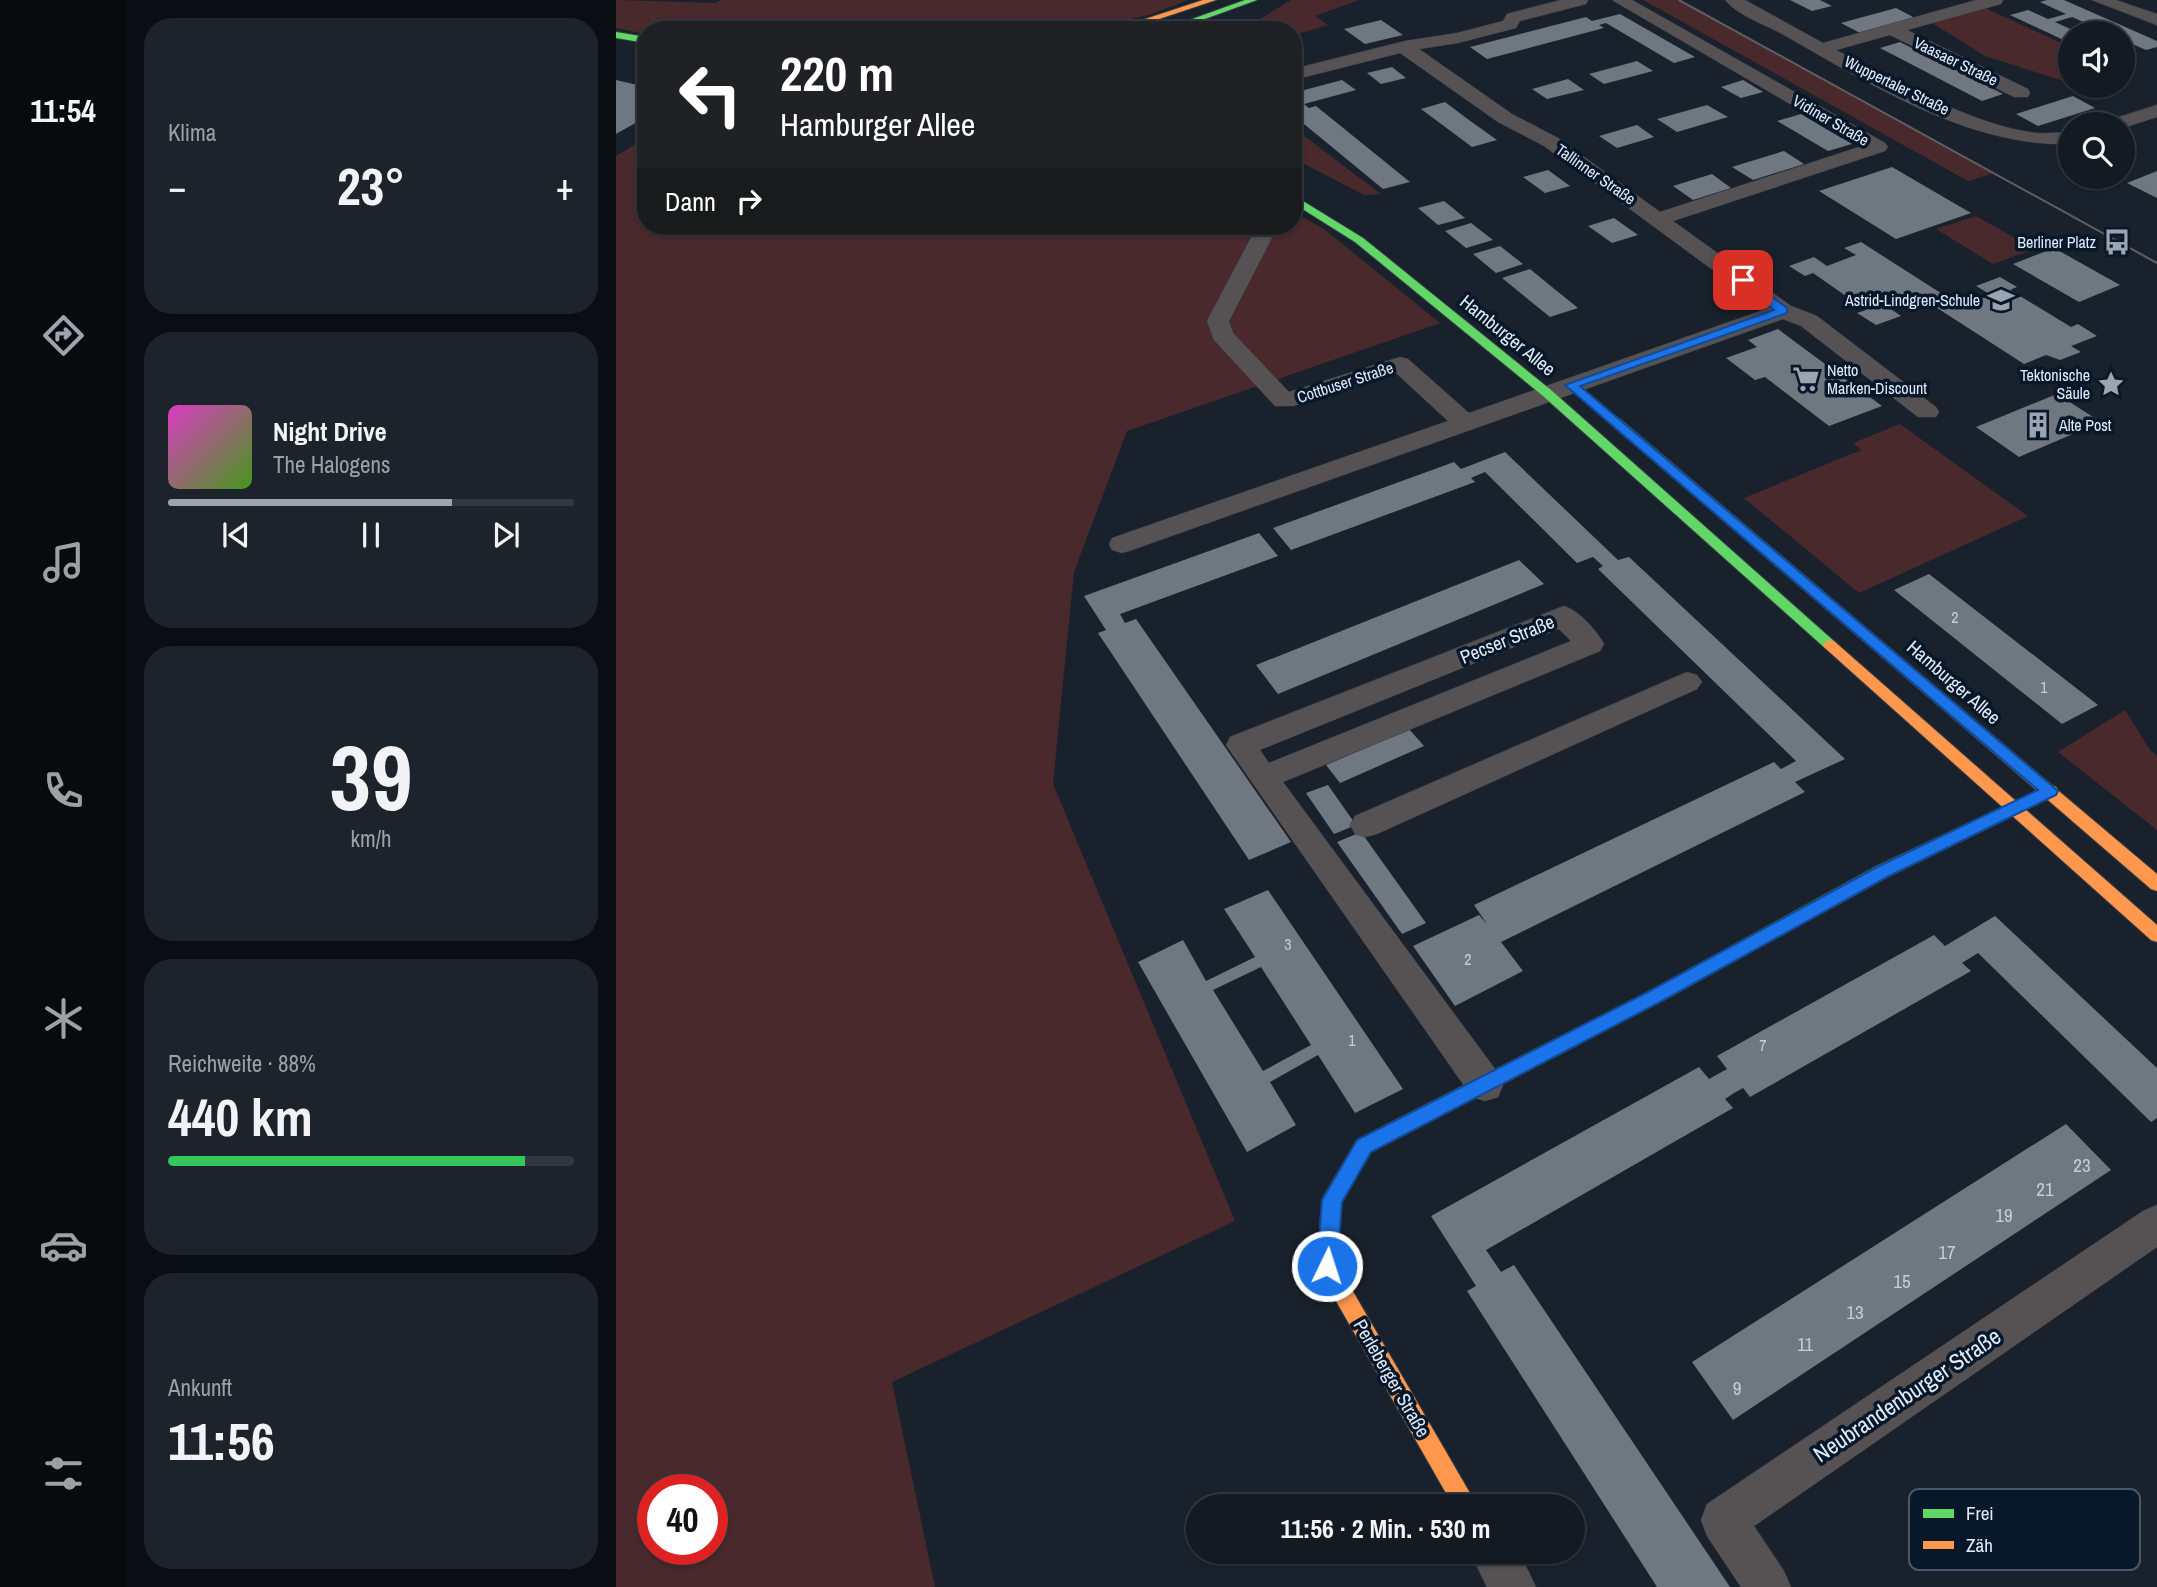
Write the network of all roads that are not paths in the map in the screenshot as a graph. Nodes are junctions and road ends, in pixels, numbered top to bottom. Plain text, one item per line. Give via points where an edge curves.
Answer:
1 (1212, 0) edge
2 (1253, 0) edge
3 (1580, 0) edge
4 (1620, 0) edge
5 (1733, 0) edge
6 (1995, 0) edge
7 (2100, 0) edge
8 (2157, 20) edge
9 (1145, 21) edge
10 (1190, 21) edge
11 (1892, 29) junction
12 (616, 35) edge
13 (637, 38) edge
14 (1404, 47) junction
15 (1823, 48) junction
16 (616, 50) edge
17 (637, 54) edge
18 (1302, 73) edge
19 (2021, 93) dead end
20 (2157, 111) edge
21 (2135, 118) edge
22 (2058, 141) edge
23 (1302, 204) edge
24 (1659, 219) junction
25 (1262, 235) edge
26 (1783, 311) junction
27 (1558, 383) junction
28 (1927, 412) dead end
29 (1465, 423) junction
30 (1122, 544) dead end
31 (1687, 682) dead end
32 (1263, 778) junction
33 (2050, 791) junction
34 (2013, 809) junction
35 (1366, 825) dead end
36 (2157, 884) edge
37 (2157, 935) edge
38 (1485, 1085) junction
39 (2157, 1224) edge
40 (1459, 1494) edge
41 (1500, 1564) edge
42 (1513, 1587) edge
43 (1768, 1587) edge

1 - 9 street
2 - 10 street
3 - 14 street via 1458,38
4 - 24 street, Vidiner Straße via 1878,147
5 - 15 street, Wuppertaler Straße
6 - 11 street, Vaasaer Straße
7 - 8 street
11 - 15 street, Vaasaer Straße
11 - 19 street, Vaasaer Straße
12 - 13 street
14 - 18 street
14 - 24 street, Tallinner Straße
15 - 22 street, Wuppertaler Straße via 1909,94 2001,132
16 - 17 street
20 - 21 street
23 - 27 street, Hamburger Allee
24 - 26 street, Tallinner Straße
25 - 29 street, Cottbuser Straße via 1218,321 1222,335 1284,401 1400,365
26 - 27 street
26 - 28 street, Tallinner Straße via 1809,321
27 - 29 street
27 - 33 street, Hamburger Allee via 1597,406
27 - 34 street, Hamburger Allee
29 - 30 street
31 - 35 street
32 - 32 street, Pecser Straße via 1540,664 1590,644 1564,616 1241,745
32 - 38 street, Pecser Straße
33 - 34 street, Perleberger Straße
33 - 36 street, Hamburger Allee
34 - 37 street, Hamburger Allee
34 - 38 street, Perleberger Straße via 1883,871
38 - 40 street, Perleberger Straße via 1364,1146 1332,1200 1327,1266
39 - 43 street, Neubrandenburger Straße via 1723,1520
41 - 42 street

